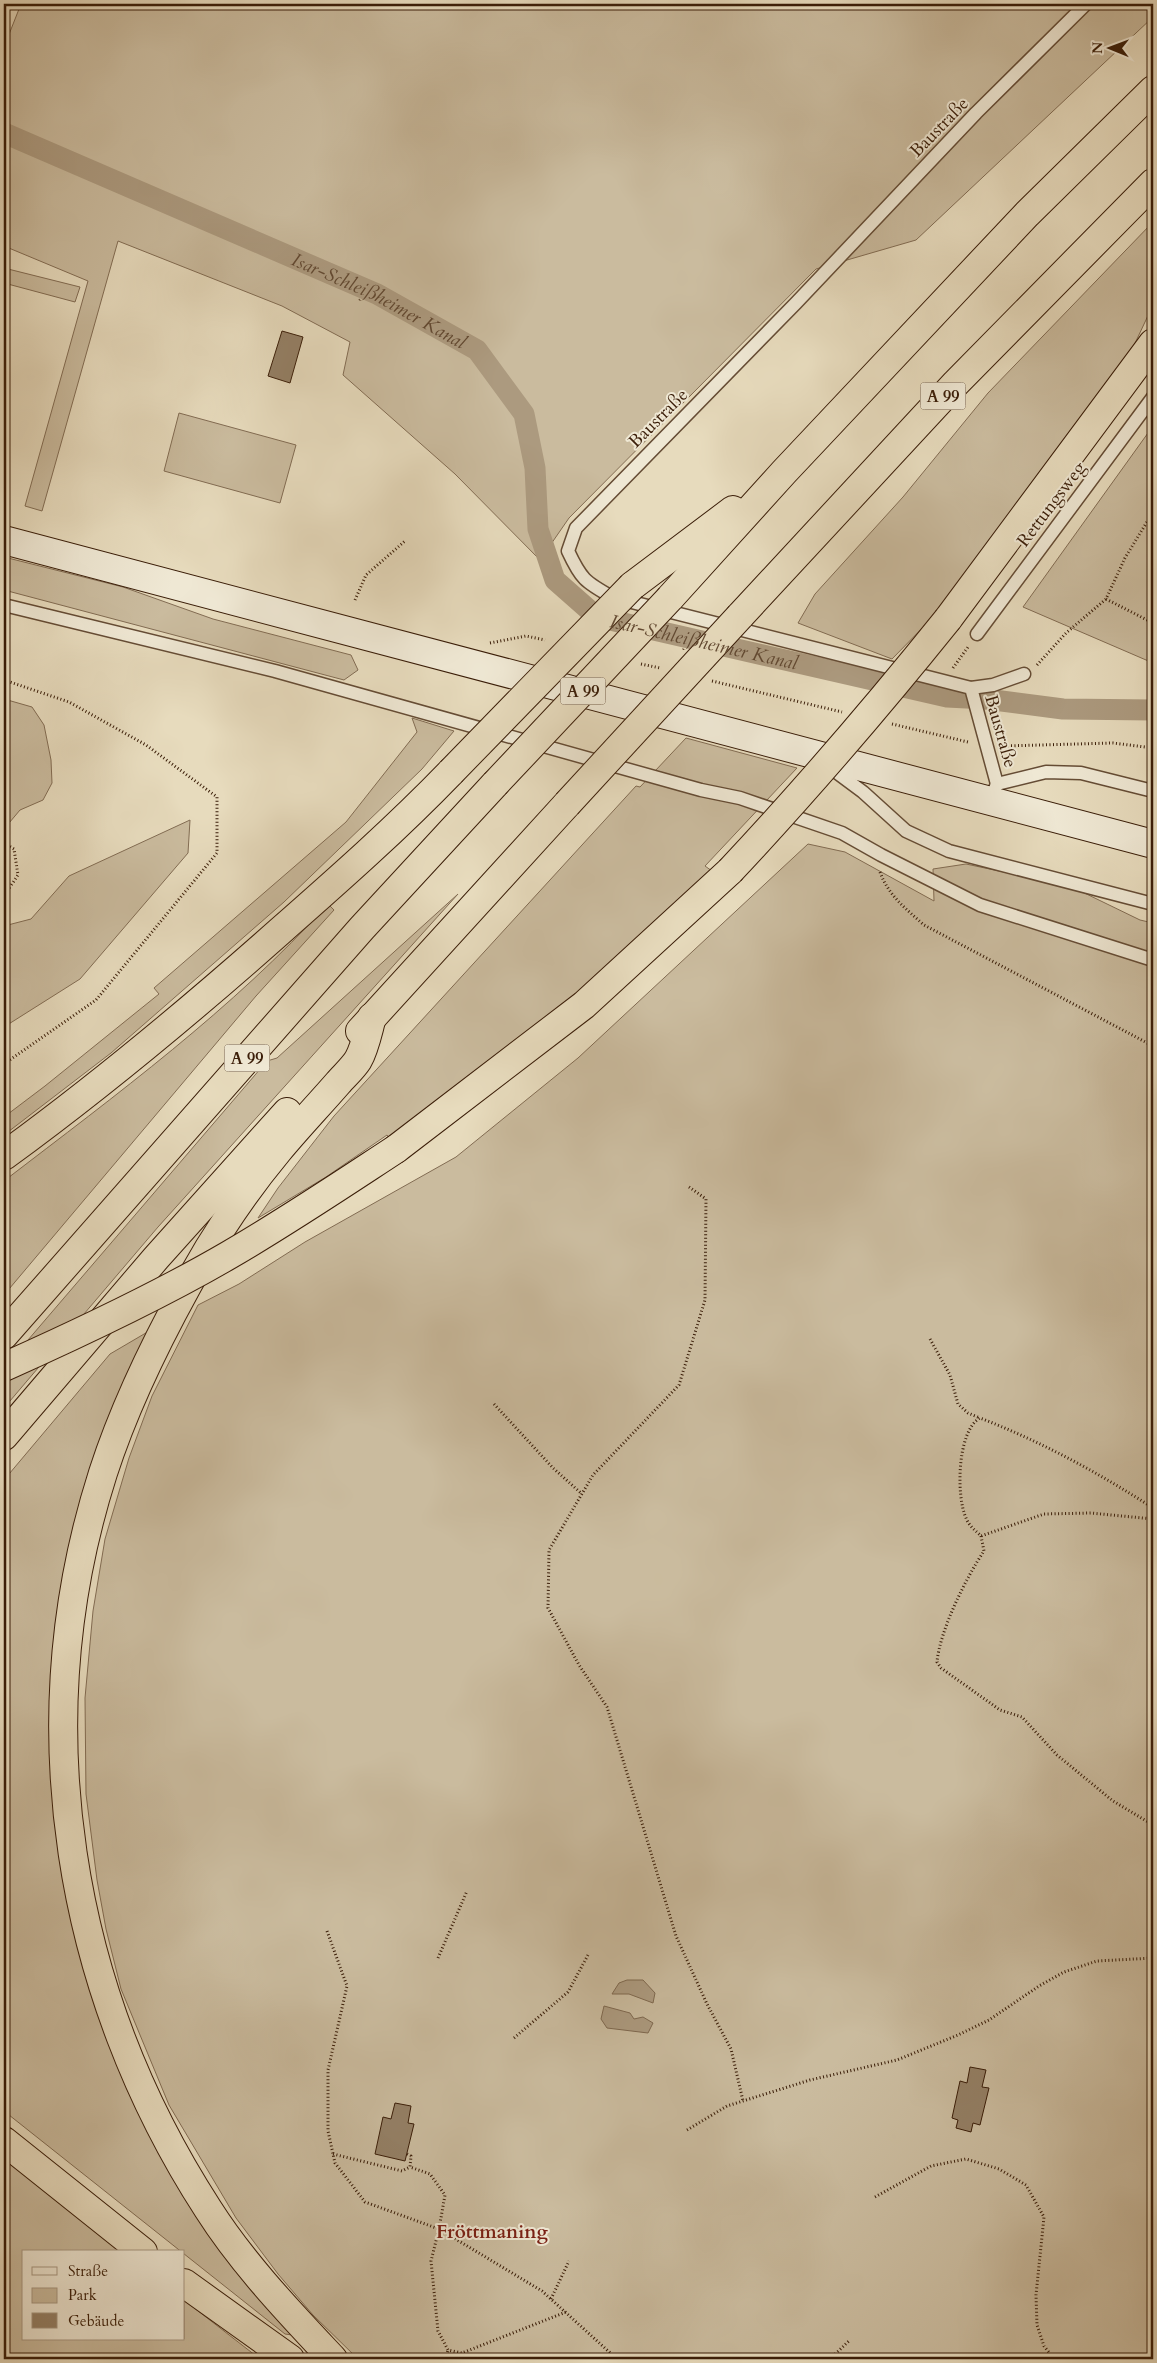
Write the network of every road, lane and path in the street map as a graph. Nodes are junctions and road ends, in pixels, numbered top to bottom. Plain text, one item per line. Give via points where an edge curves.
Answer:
1 (1086, 4) edge
2 (1153, 90) edge
3 (1153, 182) edge
4 (1153, 343) edge
5 (1153, 397) edge
6 (784, 472) junction
7 (1153, 512) edge
8 (4, 540) edge
9 (405, 541) dead end
10 (1106, 599) junction
11 (355, 600) dead end
12 (4, 605) edge
13 (1153, 623) edge
14 (977, 634) joint
15 (555, 643) dead end
16 (482, 644) dead end
17 (632, 661) dead end
18 (661, 668) dead end
19 (1024, 674) joint
20 (4, 680) edge
21 (709, 680) dead end
22 (944, 681) junction
23 (972, 691) junction
24 (844, 712) dead end
25 (882, 722) dead end
26 (988, 746) junction
27 (1153, 748) edge
28 (812, 754) junction
29 (1153, 791) edge
30 (994, 792) junction
31 (4, 843) edge
32 (1153, 844) edge
33 (881, 855) junction
34 (4, 896) edge
35 (1153, 904) edge
36 (1153, 960) edge
37 (372, 1018) junction
38 (1153, 1046) edge
39 (4, 1064) edge
40 (4, 1156) edge
41 (689, 1187) dead end
42 (4, 1335) edge
43 (930, 1339) dead end
44 (4, 1367) edge
45 (494, 1404) dead end
46 (980, 1418) junction
47 (4, 1436) edge
48 (582, 1494) junction
49 (1153, 1508) edge
50 (1153, 1519) edge
51 (982, 1536) junction
52 (1153, 1825) edge
53 (467, 1891) dead end
54 (327, 1931) dead end
55 (588, 1955) dead end
56 (438, 1958) dead end
57 (1153, 1958) edge
58 (1153, 2021) edge
59 (1153, 2027) edge
60 (514, 2038) dead end
61 (743, 2101) junction
62 (687, 2130) dead end
63 (4, 2141) edge
64 (333, 2154) junction
65 (407, 2154) dead end
66 (410, 2167) junction
67 (875, 2197) dead end
68 (439, 2229) junction
69 (140, 2250) edge
70 (569, 2261) dead end
71 (185, 2284) edge
72 (551, 2299) junction
73 (566, 2312) junction
74 (850, 2340) dead end
75 (448, 2350) junction
76 (290, 2359) edge
77 (333, 2359) edge
78 (446, 2359) edge
79 (617, 2359) edge
80 (830, 2359) edge
81 (1054, 2359) edge

1 - 22 lane, Baustraße via 976,113 576,528 568,551 588,584 612,598
2 - 6 highway, A 99 via 1027,214
3 - 37 highway, A 99, bridge via 956,383
4 - 44 highway, bridge via 948,619 872,715 730,871 584,1005 396,1149 297,1214 227,1256
5 - 14 lane, Rettungsweg
6 - 40 highway, bridge via 632,586 451,772 322,895 193,1008 73,1106
6 - 42 highway, A 99, bridge via 362,928
7 - 10 path via 1125,558
8 - 28 main road
9 - 11 path via 366,575
10 - 13 path
10 - 19 path
12 - 33 lane via 275,671 740,798 842,833
14 - 22 path
15 - 16 path via 526,636
17 - 18 path
19 - 23 lane, Baustraße
20 - 39 path via 69,702 146,745 217,797 217,853 96,1000
21 - 24 path
22 - 23 lane, Baustraße
23 - 26 lane, Baustraße
25 - 26 path
26 - 27 path via 1113,744
26 - 30 lane, Baustraße
28 - 30 main road
28 - 35 lane via 863,792 906,831 949,851
29 - 30 lane via 1081,773 1046,772
30 - 32 main road
31 - 34 path via 14,849 18,876
33 - 36 lane via 980,905
33 - 38 path via 878,866 886,888 924,925
37 - 47 highway, A 99 via 156,1258
37 - 77 highway via 358,1061 276,1153 214,1237 142,1372 102,1476 88,1529 78,1578 65,1681 64,1729 70,1836 78,1896 112,2016 153,2113 209,2211 245,2261
41 - 48 path via 706,1199 704,1300 679,1385 593,1476
43 - 46 path via 950,1375 958,1404
45 - 48 path via 553,1468
46 - 49 path via 1020,1433
46 - 51 path via 972,1426 963,1448 959,1484 967,1520
48 - 61 path via 549,1550 548,1608 579,1665 607,1707 676,1936 731,2048
50 - 51 path via 1091,1513 1044,1514
51 - 52 path via 984,1552 944,1630 936,1662 1000,1710 1022,1717 1057,1755 1113,1800
53 - 56 path
54 - 64 path via 346,1986 328,2070 328,2131
55 - 60 path via 568,1992
57 - 61 path via 1097,1961 1064,1972 989,2020 897,2060 810,2080
58 - 59 path
61 - 62 path via 727,2106
63 - 69 highway
64 - 66 path via 402,2171
64 - 68 path via 335,2163 365,2202
65 - 66 path via 411,2156
66 - 68 path via 430,2174 445,2195
67 - 81 path via 930,2166 966,2159 998,2169 1026,2185 1044,2217 1036,2295 1037,2325 1044,2346
68 - 72 path
68 - 75 path via 431,2261 438,2331
70 - 72 path
71 - 76 highway
72 - 73 path
73 - 75 path via 462,2353
73 - 79 path
74 - 80 path
75 - 78 path

